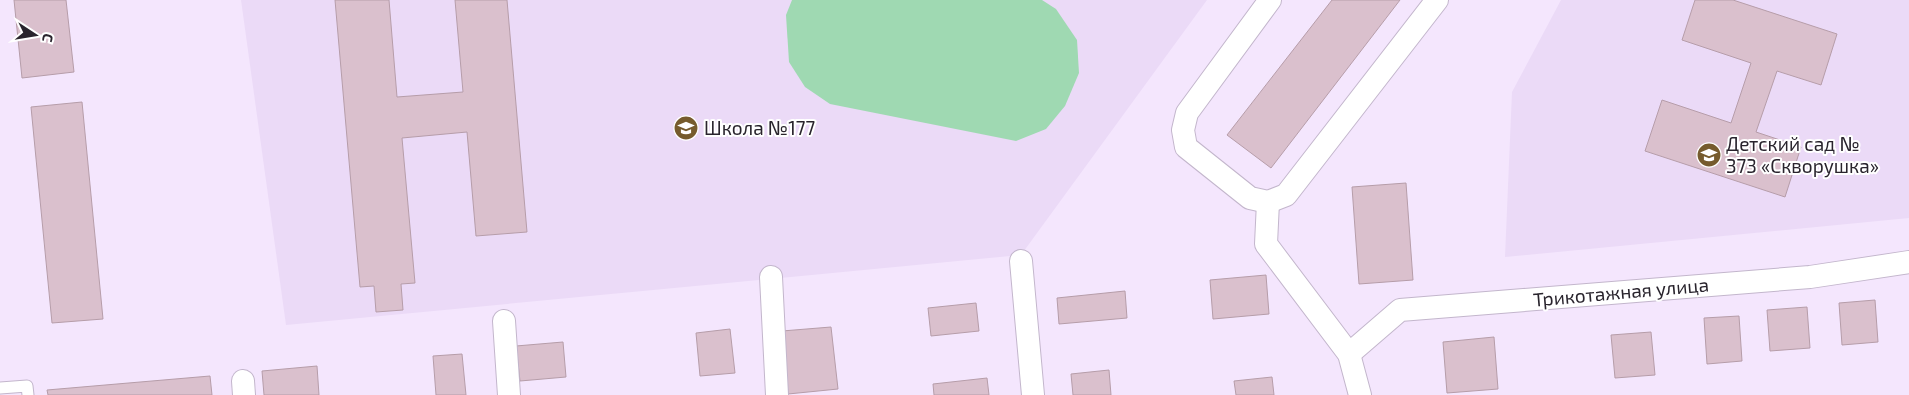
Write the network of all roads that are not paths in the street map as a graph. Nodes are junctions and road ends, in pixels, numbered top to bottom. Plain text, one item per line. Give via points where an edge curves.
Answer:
1 (1270, 0) edge
2 (1437, 0) edge
3 (1268, 202) junction
4 (1021, 261) dead end
5 (1909, 262) edge
6 (771, 277) dead end
7 (504, 321) dead end
8 (1349, 354) junction
9 (0, 388) edge
10 (28, 395) edge
11 (509, 395) edge
12 (777, 395) edge
13 (1033, 395) edge
14 (1360, 395) edge

1 - 3 street via 1187,113 1183,130 1186,147 1250,198
2 - 3 street via 1286,195
3 - 8 street via 1266,244
4 - 13 street
5 - 8 street, Трикотажная улица via 1810,277 1400,310
6 - 12 street
7 - 11 street
8 - 14 street
9 - 10 lane via 27,386

